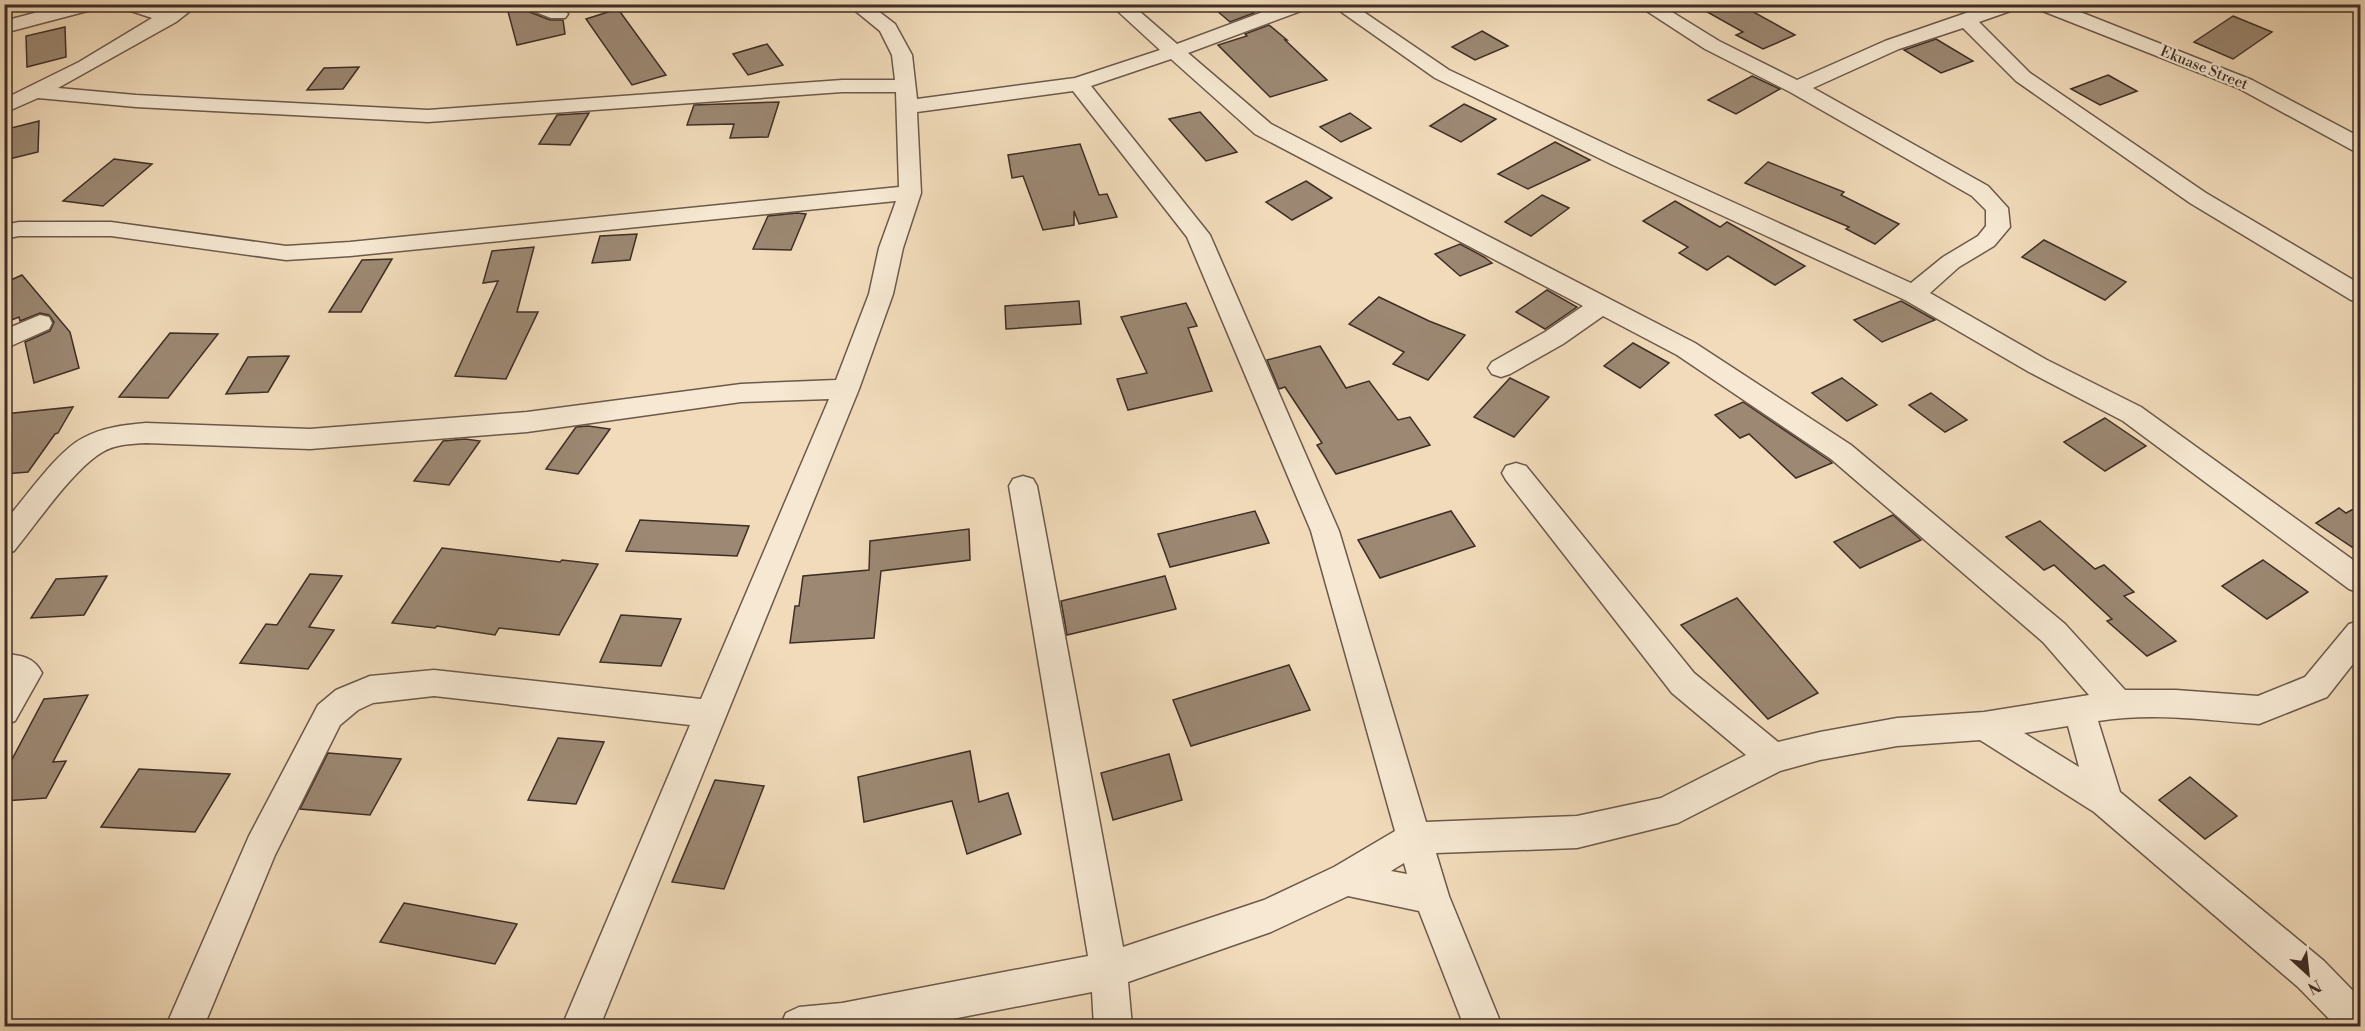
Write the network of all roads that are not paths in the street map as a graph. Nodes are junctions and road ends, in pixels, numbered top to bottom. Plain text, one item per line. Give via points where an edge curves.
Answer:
1 (92, 4) edge
2 (129, 4) edge
3 (189, 4) edge
4 (532, 4) edge
5 (856, 4) edge
6 (1119, 4) edge
7 (1302, 4) edge
8 (1339, 4) edge
9 (1645, 4) edge
10 (2012, 4) edge
11 (2042, 4) edge
12 (558, 14) dead end
13 (169, 18) junction
14 (1966, 20) junction
15 (4, 27) edge
16 (1173, 50) junction
17 (1078, 84) junction
18 (1797, 88) junction
19 (38, 92) junction
20 (906, 97) junction
21 (4, 107) edge
22 (2361, 145) edge
23 (910, 193) junction
24 (4, 231) edge
25 (1914, 294) junction
26 (2361, 294) edge
27 (1602, 305) junction
28 (40, 323) dead end
29 (4, 341) edge
30 (1501, 368) dead end
31 (846, 389) junction
32 (1516, 473) dead end
33 (1023, 486) dead end
34 (4, 543) edge
35 (2361, 581) edge
36 (2355, 652) edge
37 (4, 667) edge
38 (2117, 704) junction
39 (2079, 710) junction
40 (4, 711) edge
41 (712, 714) junction
42 (1984, 726) junction
43 (1773, 758) junction
44 (2106, 801) junction
45 (1414, 838) junction
46 (1346, 879) junction
47 (1431, 896) junction
48 (1109, 970) junction
49 (2361, 1024) edge
50 (185, 1026) edge
51 (581, 1026) edge
52 (799, 1026) edge
53 (1113, 1026) edge
54 (1483, 1026) edge

1 - 15 street
2 - 13 street
3 - 13 street
4 - 12 street
5 - 20 street via 888,28 902,55
6 - 16 street
7 - 16 street
8 - 25 street via 1442,74
9 - 18 street via 1712,45
10 - 14 street
11 - 22 street, Ekuase Street via 2246,84
13 - 19 street
14 - 18 street via 1892,45
14 - 26 street via 2023,77 2198,198
16 - 17 street
16 - 27 street via 1263,129
17 - 20 street
17 - 45 street via 1198,235 1325,531
18 - 25 street via 1980,191 1997,208 1998,227 1986,241 1951,262
19 - 20 street via 107,100 428,116 842,86
19 - 21 street
20 - 23 street
23 - 24 street via 286,253 111,229
23 - 31 street via 891,248 881,294
25 - 35 street via 2038,366 2132,414
27 - 30 street
27 - 38 street via 1686,349 1841,452 2054,633
28 - 29 street
31 - 34 street via 741,393 527,422 310,439 119,435 92,445 73,460
31 - 41 street
32 - 43 street via 1683,683
33 - 48 street
36 - 38 street via 2316,687 2259,710
37 - 40 street via 26,673
38 - 39 street
39 - 42 street
39 - 44 street
41 - 50 street via 434,682 370,690 347,700 329,715 261,847
41 - 51 street
42 - 43 street via 1898,732
42 - 44 street
43 - 45 street via 1666,812 1577,832
44 - 49 street via 2311,974
45 - 46 street
45 - 47 street
46 - 47 street
46 - 48 street via 1271,915
47 - 54 street
48 - 52 street via 842,1022
48 - 53 street

